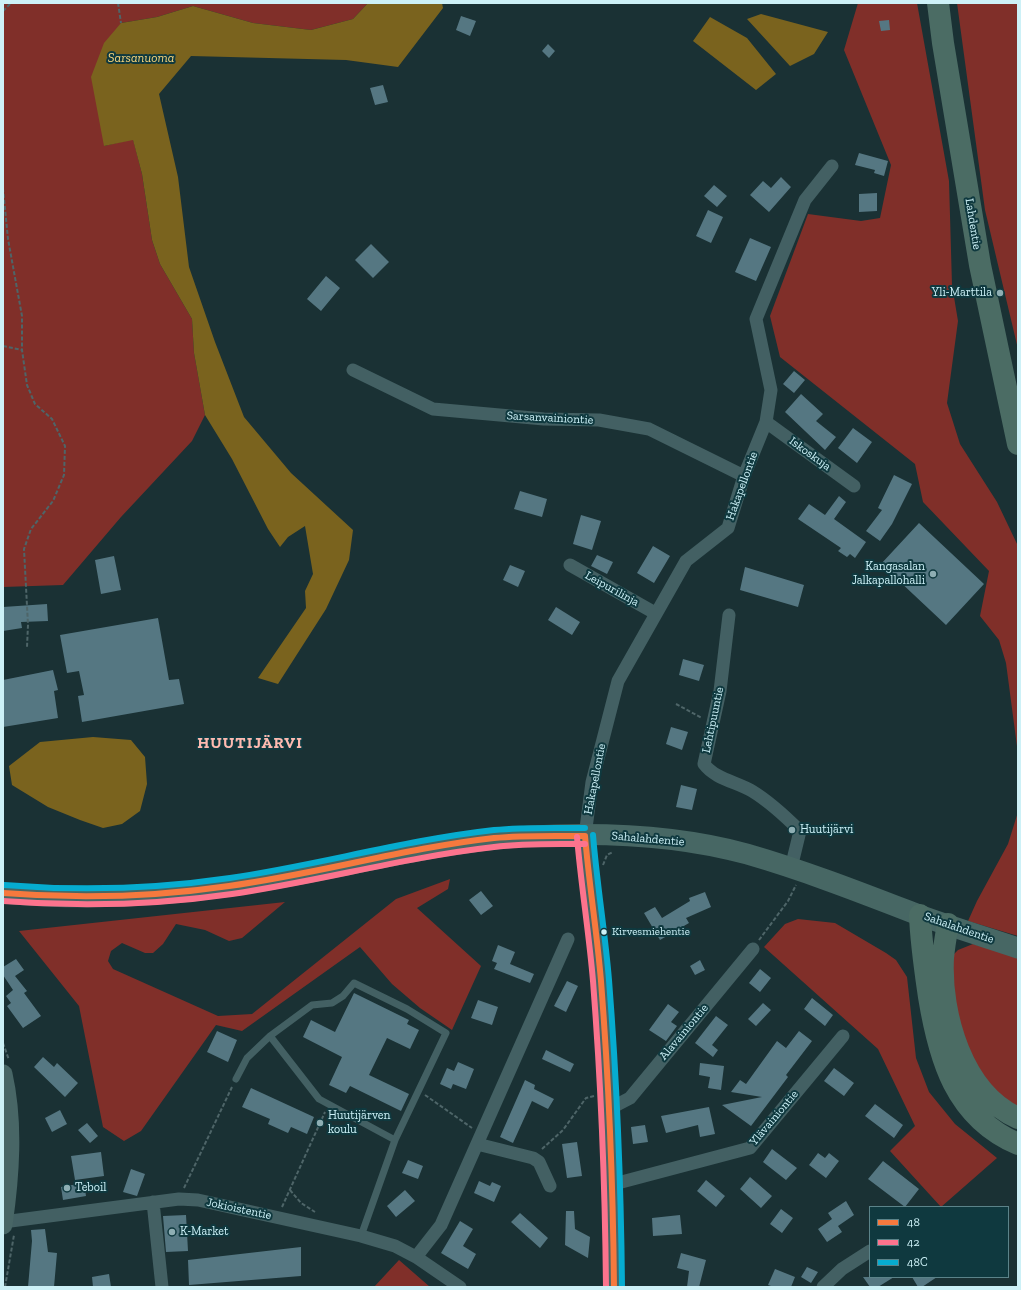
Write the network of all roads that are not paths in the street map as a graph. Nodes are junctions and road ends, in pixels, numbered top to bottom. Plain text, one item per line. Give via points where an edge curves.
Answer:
1 (938, 3) edge
2 (832, 166) dead end
3 (353, 370) dead end
4 (766, 422) junction
5 (1018, 444) edge
6 (744, 476) junction
7 (854, 486) dead end
8 (570, 566) dead end
9 (655, 613) junction
10 (729, 615) dead end
11 (585, 836) junction
12 (797, 870) junction
13 (3, 893) edge
14 (920, 915) junction
15 (948, 924) junction
16 (568, 939) dead end
17 (753, 948) road end
18 (1018, 948) edge
19 (270, 1036) junction
20 (843, 1036) dead end
21 (3, 1074) edge
22 (236, 1079) road end
23 (609, 1101) junction
24 (1018, 1118) edge
25 (479, 1139) junction
26 (395, 1140) junction
27 (1018, 1144) edge
28 (614, 1184) junction
29 (550, 1186) dead end
30 (153, 1202) junction
31 (3, 1222) edge
32 (3, 1225) edge
33 (361, 1236) junction
34 (869, 1252) edge
35 (416, 1257) junction
36 (162, 1287) edge
37 (460, 1287) edge
38 (614, 1287) edge
39 (823, 1287) edge

1 - 5 highway, Lahdentie via 980,265
2 - 4 street, Hakapellontie via 804,200 756,318 770,390
3 - 6 street, Sarsanvainiontie via 433,409 544,419 599,420 649,429
4 - 6 street, Hakapellontie
4 - 7 street, Iskoskuja
6 - 9 street, Hakapellontie via 728,528 686,561
8 - 9 street, Leipurilinja
9 - 11 street, Hakapellontie via 618,681 592,782
10 - 12 street, Lehtipuuntie via 720,691 704,764 717,775 752,790 800,831
11 - 12 main road, Sahalahdentie via 622,835 666,839 745,854
11 - 13 main road, Sahalahdentie via 532,836 483,840 262,881 190,891 85,896
11 - 23 street via 599,965
12 - 14 main road, Sahalahdentie
14 - 15 main road, Sahalahdentie
14 - 27 highway via 921,942 934,1028 945,1066 961,1098 977,1117 1001,1136
15 - 18 main road, Sahalahdentie
15 - 24 highway via 943,958 944,981 951,1021 963,1061 986,1095
16 - 25 street
17 - 23 street, Alavainiontie via 630,1098
19 - 22 lane via 247,1058
19 - 26 lane via 319,1099
19 - 26 lane via 312,1005 332,1003 354,983 446,1033
20 - 28 street, Ylävainiontie via 750,1148
21 - 31 street via 9,1098 10,1134
23 - 28 street
25 - 29 street via 533,1158 539,1162
25 - 35 street via 441,1225
26 - 33 lane
28 - 38 street
30 - 31 street, Jokioistentie
30 - 33 street, Jokioistentie via 198,1200
30 - 36 street
31 - 32 street
33 - 35 street, Jokioistentie via 394,1246
34 - 39 street via 842,1269
35 - 37 street, Jokioistentie

